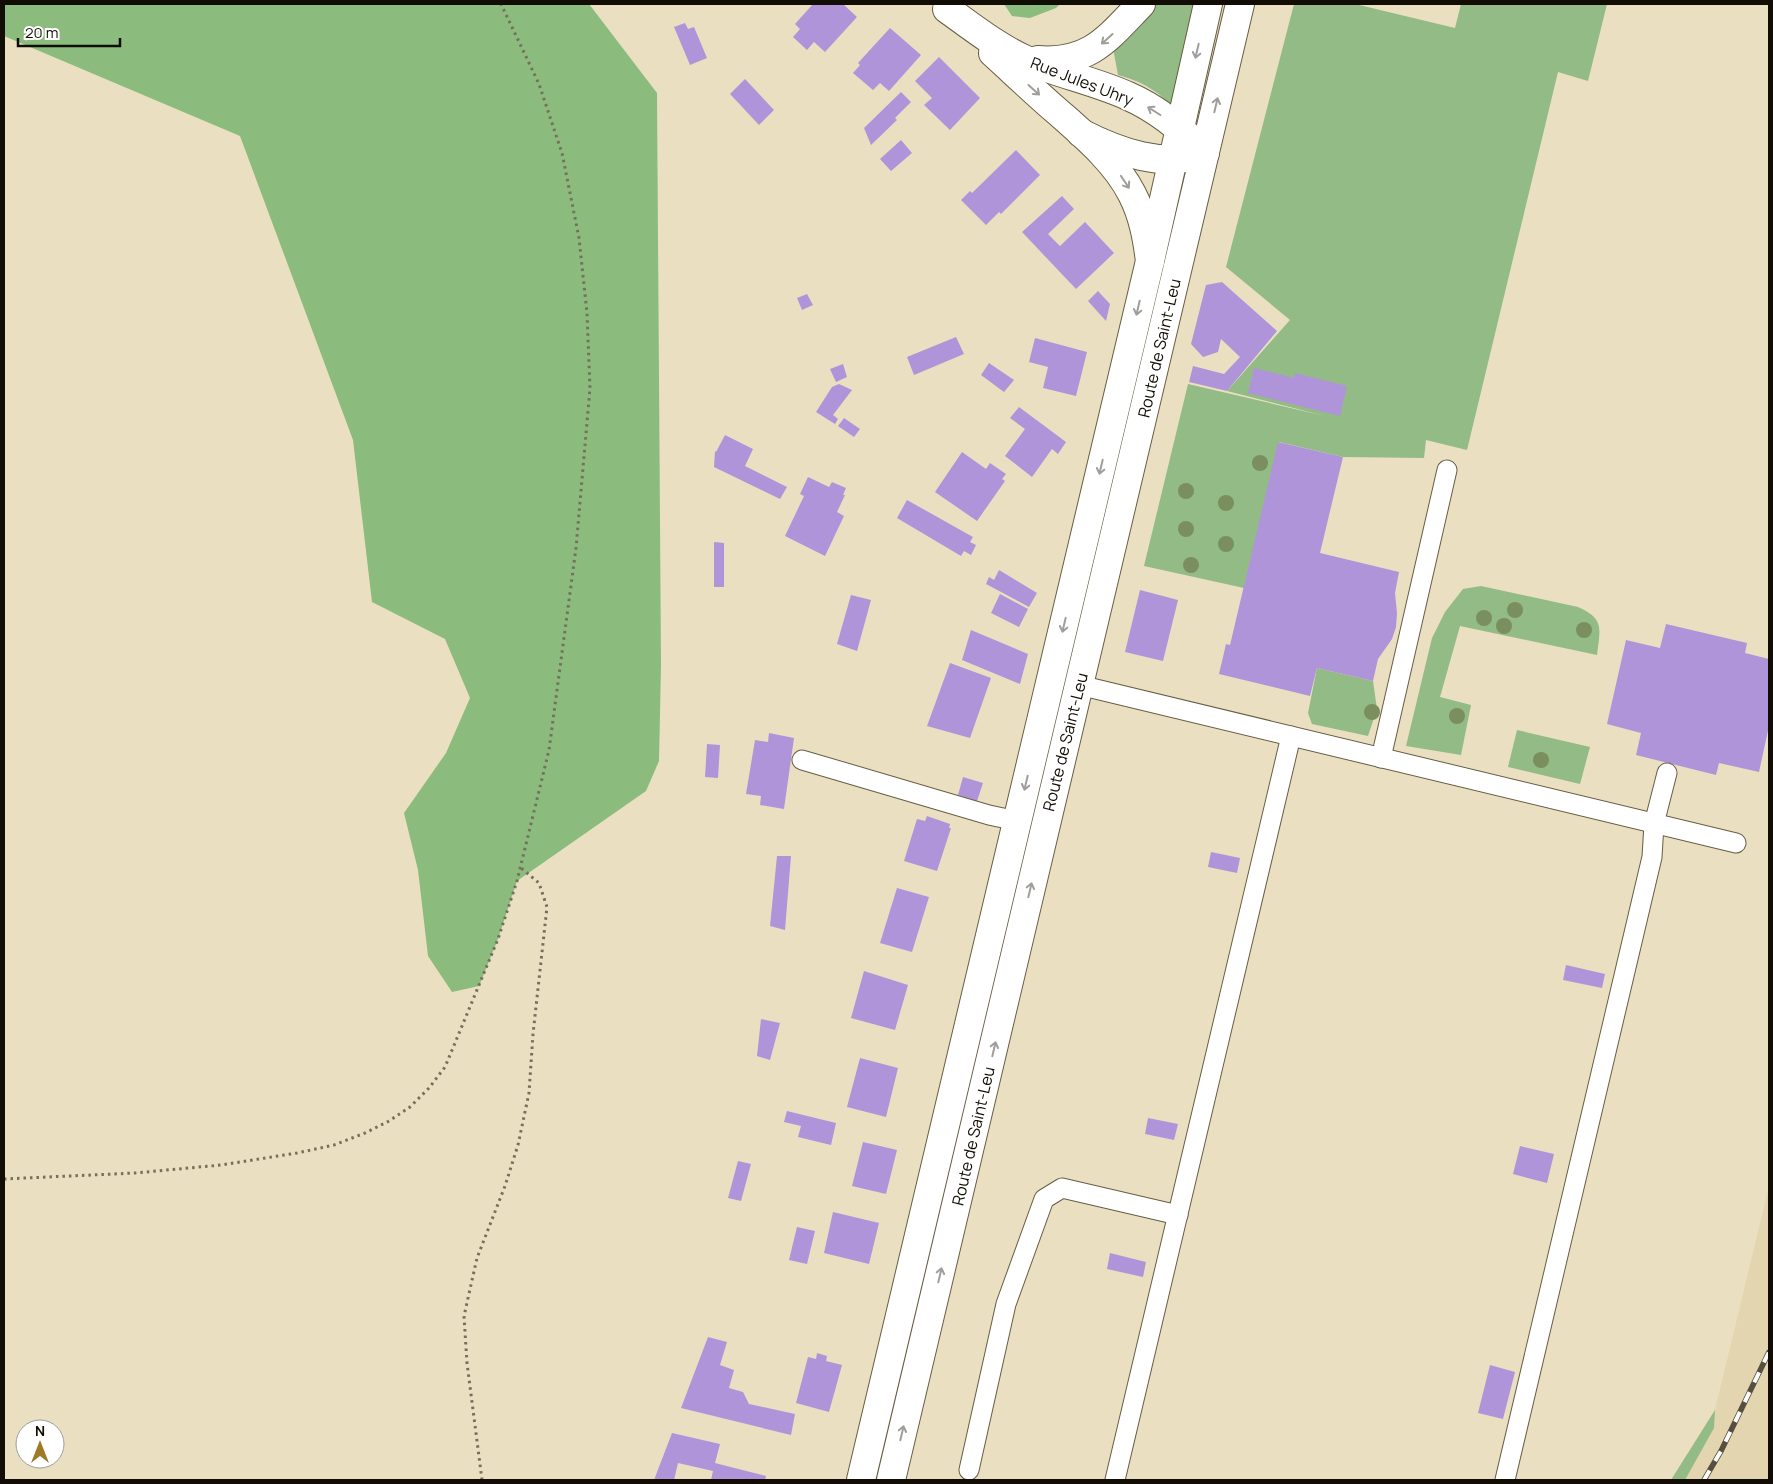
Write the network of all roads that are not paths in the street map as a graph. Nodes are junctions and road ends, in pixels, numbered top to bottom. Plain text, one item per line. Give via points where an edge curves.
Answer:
1 (1140, 4) edge
2 (1208, 4) edge
3 (1240, 4) edge
4 (944, 7) edge
5 (1024, 59) junction
6 (1179, 128) junction
7 (1081, 133) junction
8 (1205, 153) junction
9 (1172, 159) junction
10 (1150, 261) junction
11 (1447, 470) dead end
12 (1079, 685) junction
13 (1291, 736) junction
14 (1381, 758) junction
15 (802, 760) dead end
16 (1667, 773) dead end
17 (1017, 821) junction
18 (1654, 824) junction
19 (1736, 843) dead end
20 (1178, 1215) junction
21 (969, 1470) dead end
22 (861, 1480) edge
23 (891, 1480) edge
24 (1115, 1480) edge
25 (1506, 1480) edge

1 -> 5 main road via 1108,38 1075,58
2 -> 6 main road, Route de Saint-Leu
8 -> 3 main road, Route de Saint-Leu
4 - 5 main road, Rue Jules Uhry via 999,46
4 -> 7 main road, Rue Jules Uhry
6 -> 5 main road, Rue Jules Uhry via 1130,97
6 - 8 main road, Rue Jules Uhry
6 - 9 main road, Route de Saint-Leu
7 - 9 main road, Rue Jules Uhry via 1129,154
7 -> 10 main road, Rue Jules Uhry via 1114,168 1132,194 1145,228
8 - 9 main road, Rue Jules Uhry
8 - 12 main road, Route de Saint-Leu
9 - 10 main road, Route de Saint-Leu
10 -> 17 main road, Route de Saint-Leu
11 - 14 lane
12 - 13 lane
23 -> 12 main road, Route de Saint-Leu
13 - 14 lane
13 - 20 lane
14 - 18 lane
15 - 17 lane
16 - 18 lane
17 - 22 main road, Route de Saint-Leu
18 - 19 lane
18 - 25 lane via 1652,857
20 - 21 lane via 1062,1188 1044,1199 1006,1304
20 - 24 lane

